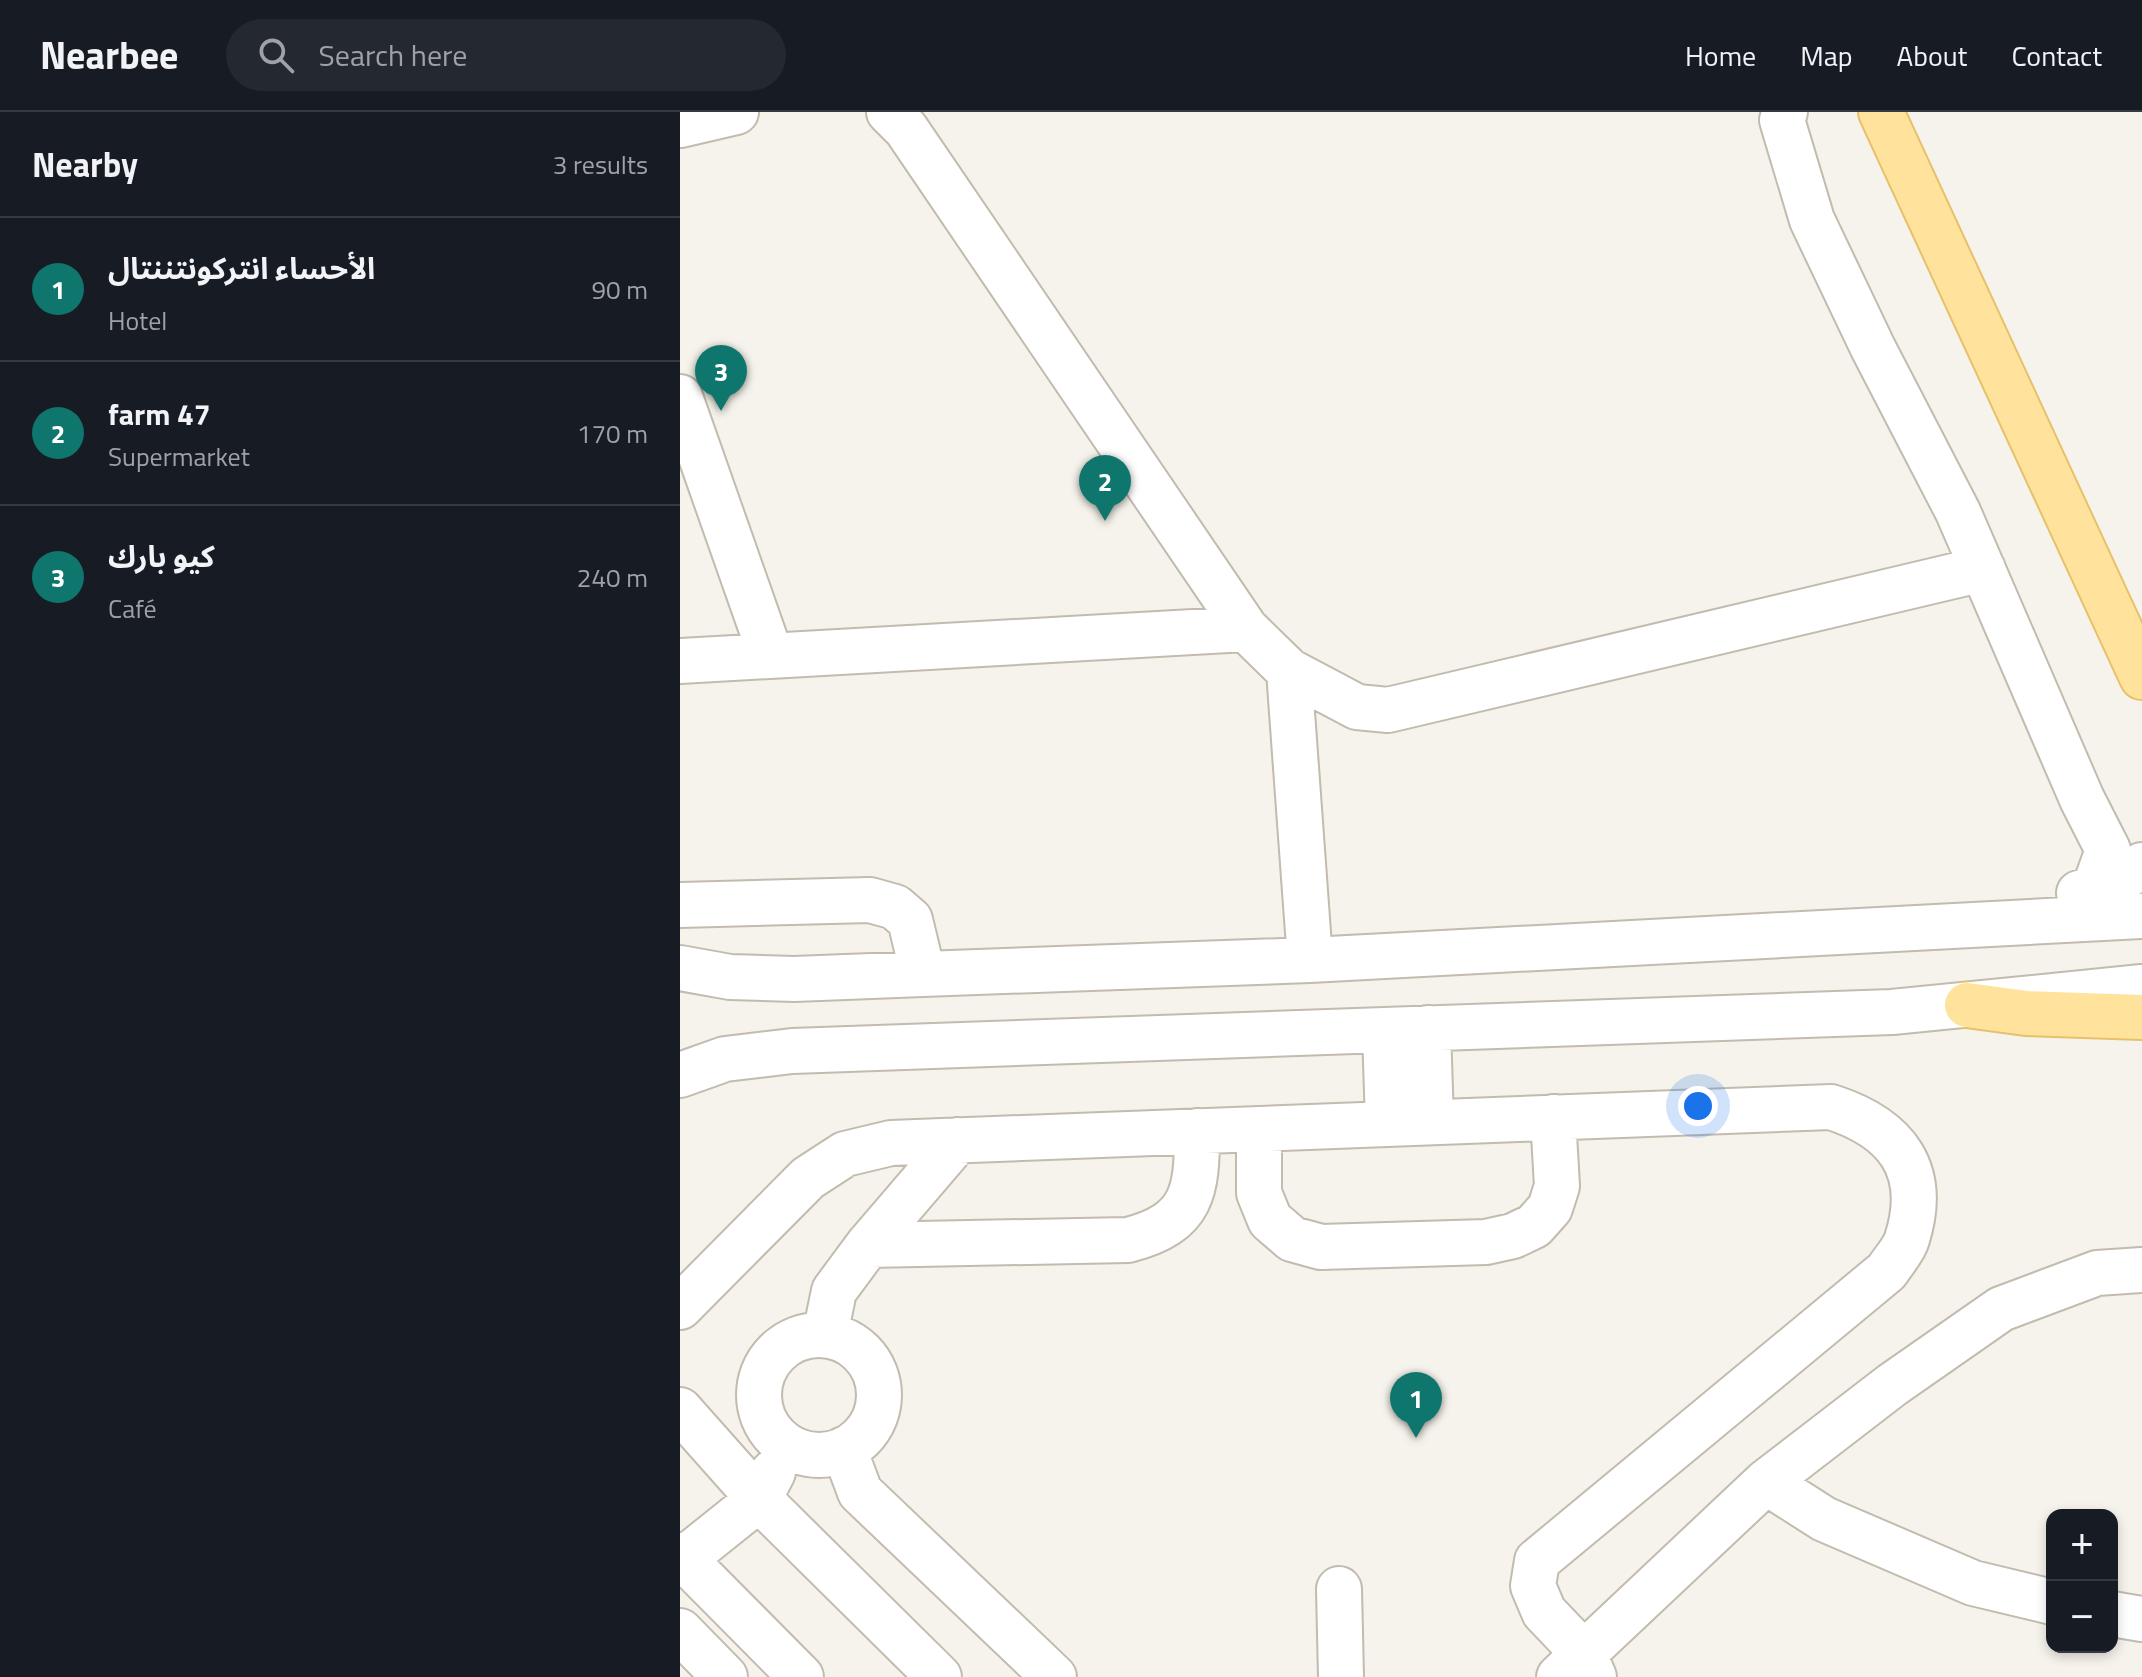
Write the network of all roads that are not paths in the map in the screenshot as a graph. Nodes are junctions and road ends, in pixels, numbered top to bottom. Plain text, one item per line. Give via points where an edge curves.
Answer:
1 (736, 112) edge
2 (889, 112) edge
3 (1785, 112) edge
4 (1881, 112) edge
5 (680, 125) edge
6 (680, 397) edge
7 (1983, 569) junction
8 (1246, 629) junction
9 (771, 656) junction
10 (680, 661) edge
11 (1289, 671) junction
12 (2142, 677) edge
13 (2142, 865) edge
14 (2094, 889) junction
15 (680, 905) edge
16 (2142, 916) edge
17 (1963, 925) junction
18 (1310, 960) junction
19 (680, 968) edge
20 (923, 974) junction
21 (2142, 987) edge
22 (1967, 1005) junction
23 (2142, 1017) edge
24 (1428, 1028) junction
25 (1385, 1030) junction
26 (680, 1075) edge
27 (1553, 1117) junction
28 (1410, 1123) junction
29 (1259, 1129) junction
30 (1197, 1131) junction
31 (958, 1140) junction
32 (868, 1245) junction
33 (2142, 1270) edge
34 (680, 1307) edge
35 (825, 1335) junction
36 (680, 1410) edge
37 (787, 1445) junction
38 (844, 1449) junction
39 (1766, 1482) junction
40 (759, 1499) junction
41 (682, 1557) edge
42 (1339, 1589) dead end
43 (2046, 1601) edge
44 (2118, 1615) edge
45 (2142, 1619) edge
46 (680, 1631) edge
47 (1579, 1669) edge
48 (725, 1677) edge
49 (801, 1677) edge
50 (939, 1677) edge
51 (1054, 1677) edge
52 (1341, 1677) edge

1 - 5 street
2 - 8 street via 906,129
3 - 7 street via 1782,120 1812,220
4 - 12 main road
6 - 9 street
7 - 11 street via 1388,710 1357,707
7 - 14 street via 2108,850
8 - 9 street
8 - 11 street
9 - 10 street
11 - 18 street
13 - 14 street via 2118,882
14 - 17 street
15 - 20 street via 870,900 895,907 910,920
16 - 17 street
17 - 18 street
18 - 20 street
19 - 20 street via 794,979
21 - 22 street
22 - 23 main road
22 - 24 street
24 - 25 street
24 - 28 street
25 - 26 street via 792,1051 725,1059
25 - 28 street
27 - 28 street
27 - 29 street via 1557,1186 1550,1208 1534,1226 1486,1242 1321,1247 1292,1239 1270,1220 1259,1193
27 - 47 street via 1831,1107 1858,1116 1888,1136 1910,1168 1911,1180 1907,1241 1887,1271 1537,1561 1533,1586
28 - 29 street
29 - 30 street
30 - 31 street
30 - 32 street via 1197,1175 1188,1202 1172,1222 1150,1235 1128,1240
31 - 32 street
31 - 34 street via 891,1143 845,1154 808,1178
32 - 35 street via 834,1291
33 - 39 street via 2097,1273 2001,1309
35 - 37 street via 787,1345 762,1375 762,1414
35 - 38 street via 860,1351 879,1385 872,1424
36 - 40 street
37 - 38 street via 825,1455
37 - 40 street
38 - 51 street via 860,1492
39 - 43 street via 1824,1519 1973,1583
39 - 47 street
40 - 41 street
40 - 50 street
41 - 49 street
42 - 52 street
44 - 45 street
46 - 48 street

